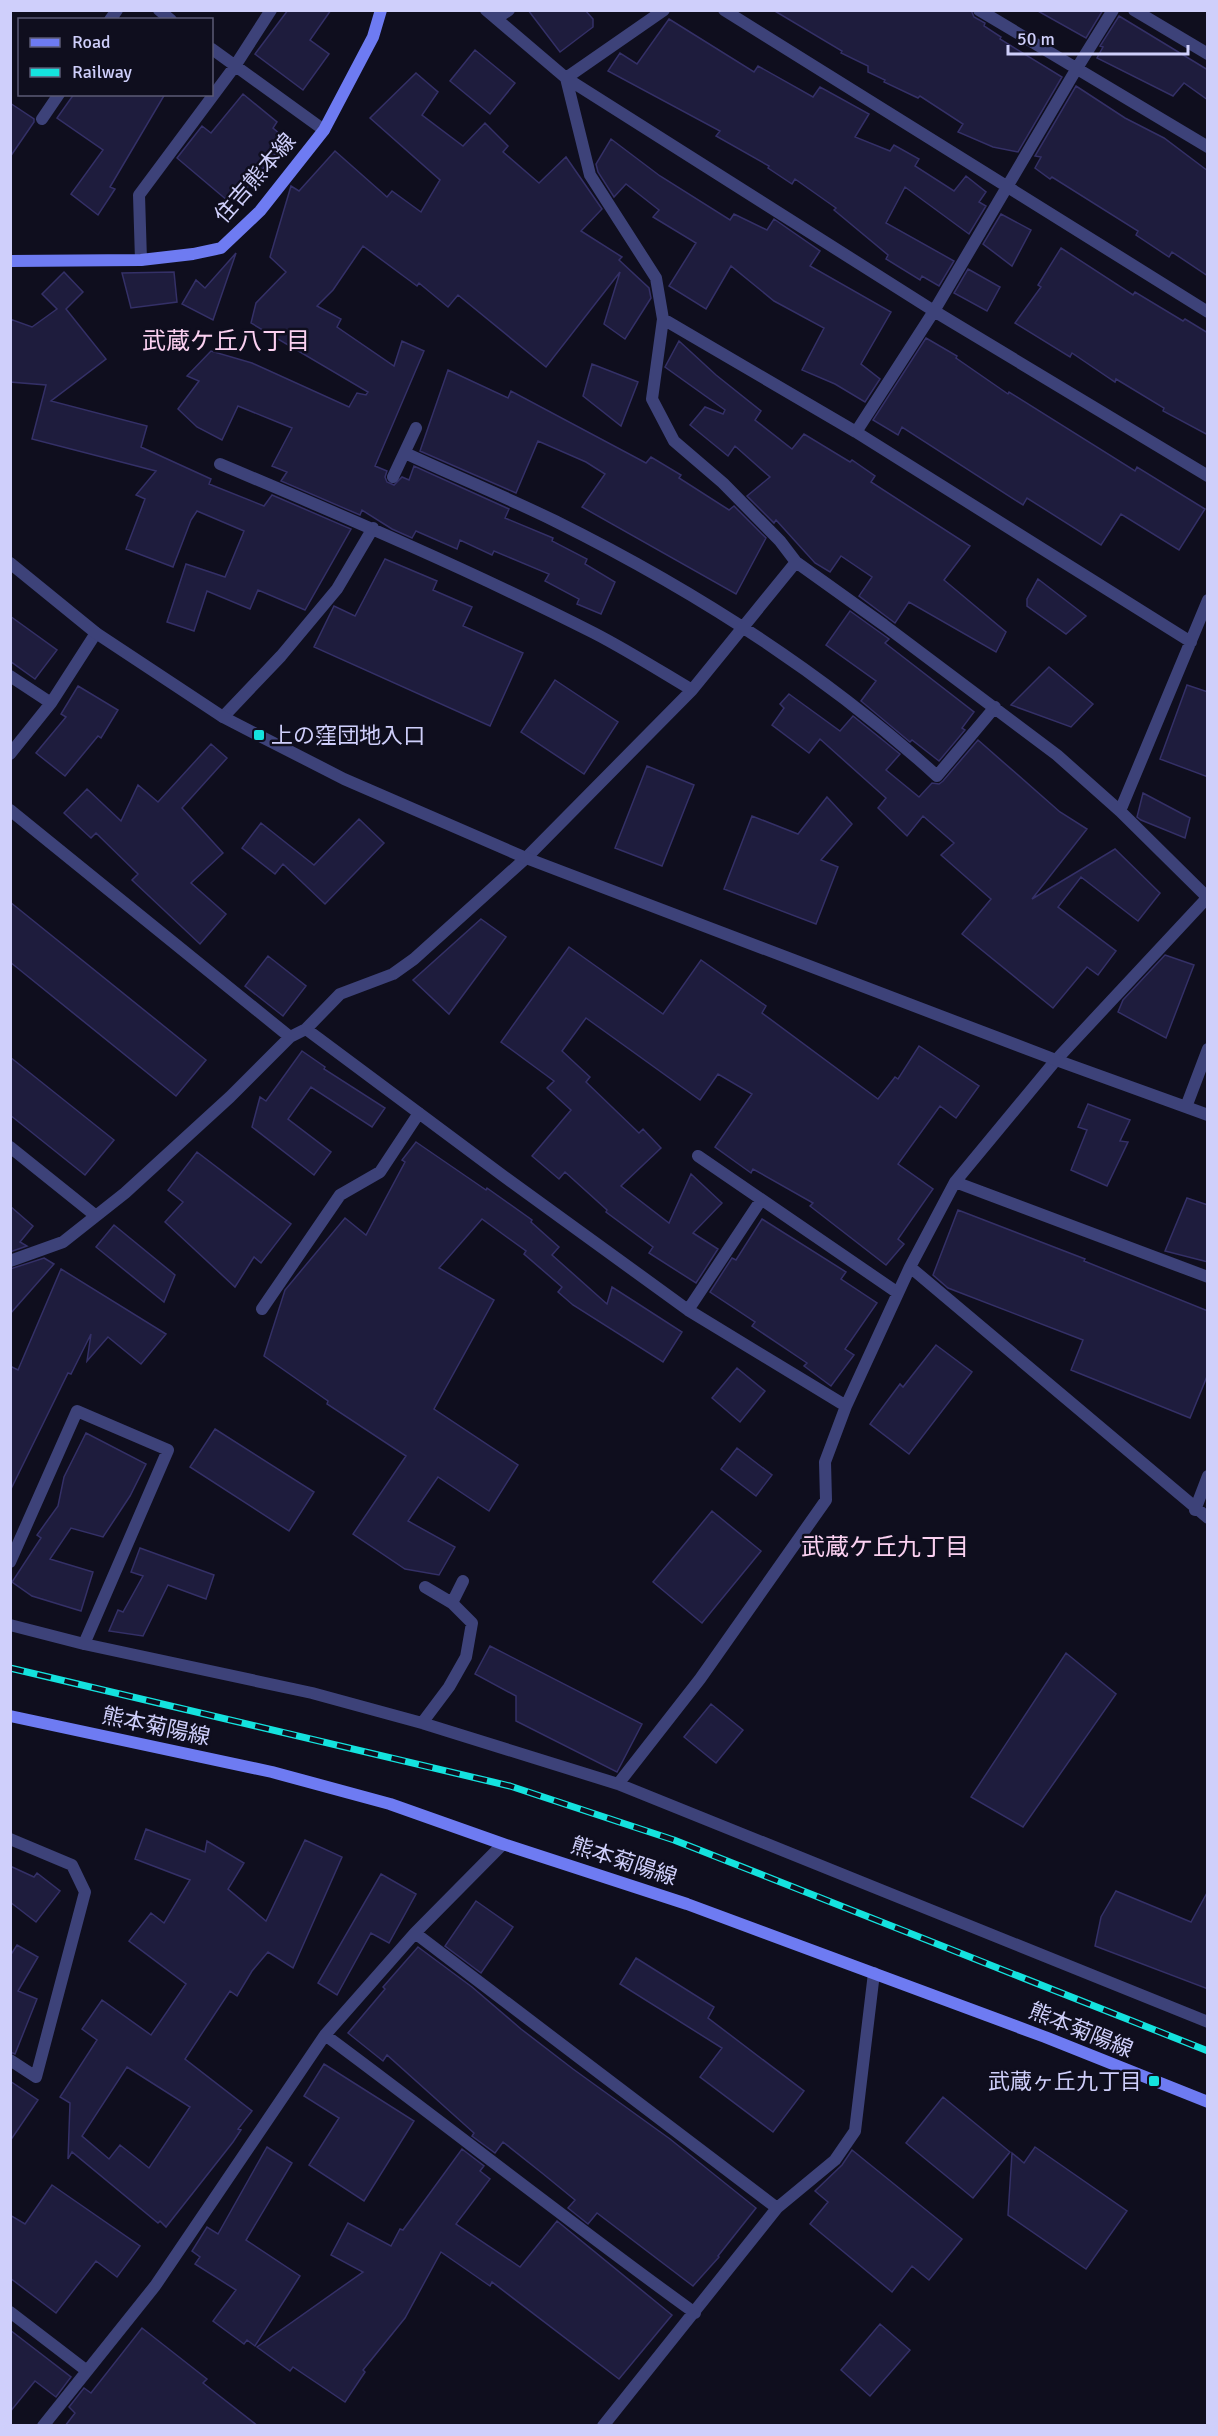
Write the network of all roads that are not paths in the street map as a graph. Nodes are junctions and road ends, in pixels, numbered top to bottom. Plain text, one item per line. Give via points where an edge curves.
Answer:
1 (271, 10) edge
2 (381, 10) edge
3 (486, 10) edge
4 (509, 10) edge
5 (664, 10) edge
6 (724, 10) edge
7 (978, 10) edge
8 (1113, 10) edge
9 (1134, 10) edge
10 (497, 18) junction
11 (213, 50) edge
12 (1208, 54) edge
13 (235, 66) junction
14 (1077, 68) junction
15 (566, 78) junction
16 (57, 96) edge
17 (213, 96) edge
18 (213, 96) edge
19 (42, 119) dead end
20 (324, 130) junction
21 (1208, 147) edge
22 (1006, 188) junction
23 (141, 260) junction
24 (10, 261) edge
25 (934, 311) junction
26 (1208, 312) edge
27 (663, 319) junction
28 (416, 428) dead end
29 (856, 432) junction
30 (405, 453) junction
31 (220, 464) dead end
32 (1208, 476) edge
33 (393, 477) dead end
34 (373, 528) junction
35 (796, 562) junction
36 (10, 563) edge
37 (1208, 600) edge
38 (743, 628) junction
39 (96, 633) junction
40 (1191, 642) junction
41 (10, 676) edge
42 (692, 690) junction
43 (51, 703) junction
44 (995, 707) junction
45 (223, 717) junction
46 (10, 754) edge
47 (10, 810) edge
48 (1120, 811) junction
49 (526, 858) junction
50 (1207, 898) edge
51 (306, 1029) junction
52 (290, 1037) junction
53 (1208, 1049) edge
54 (1056, 1060) junction
55 (1186, 1107) junction
56 (419, 1113) junction
57 (1208, 1115) edge
58 (10, 1147) edge
59 (698, 1156) dead end
60 (955, 1182) junction
61 (761, 1200) junction
62 (96, 1216) junction
63 (10, 1261) edge
64 (910, 1267) junction
65 (1208, 1277) edge
66 (898, 1293) junction
67 (262, 1309) dead end
68 (688, 1310) junction
69 (846, 1406) junction
70 (1208, 1476) edge
71 (1196, 1510) junction
72 (1208, 1518) edge
73 (10, 1562) edge
74 (463, 1581) dead end
75 (426, 1587) dead end
76 (452, 1603) junction
77 (10, 1625) edge
78 (84, 1644) junction
79 (10, 1716) edge
80 (422, 1723) junction
81 (618, 1784) junction
82 (10, 1839) edge
83 (503, 1844) junction
84 (415, 1933) junction
85 (874, 1973) junction
86 (1208, 2022) edge
87 (325, 2036) junction
88 (10, 2060) edge
89 (1208, 2102) edge
90 (777, 2208) junction
91 (10, 2312) edge
92 (695, 2313) junction
93 (87, 2371) junction
94 (43, 2426) edge
95 (603, 2426) edge

1 - 13 street
2 - 20 main road, 住吉熊本線 via 373,37
3 - 10 street
4 - 10 street
5 - 15 street
6 - 22 street
7 - 14 street
8 - 14 street
9 - 12 street
10 - 15 street
11 - 13 street
13 - 17 street
13 - 20 street
14 - 21 street
14 - 22 street
15 - 25 street
15 - 27 street via 590,174 656,279
16 - 19 street
18 - 23 street via 139,195
20 - 23 main road, 住吉熊本線 via 260,211 220,248
22 - 25 street
22 - 26 street
23 - 24 main road, 住吉熊本線
25 - 29 street
25 - 32 street
27 - 29 street
27 - 35 street via 652,399 674,441 723,483
28 - 30 street
29 - 40 street
30 - 33 street
30 - 38 street via 555,521 669,582
31 - 34 street
34 - 42 street via 595,634
34 - 45 street via 337,589
35 - 38 street
35 - 44 street
36 - 39 street
37 - 40 street
38 - 42 street
38 - 44 street via 855,705 937,776
39 - 43 street
39 - 45 street
40 - 48 street
41 - 43 street
42 - 49 street
43 - 46 street
44 - 48 street
45 - 49 street via 344,779
47 - 52 street
48 - 50 street
49 - 51 street via 414,959 393,974 340,994
49 - 54 street
50 - 54 street
51 - 52 street
51 - 56 street
52 - 62 street via 230,1097
53 - 55 street
54 - 55 street
54 - 60 street
55 - 57 street
56 - 67 street via 380,1172 340,1195
56 - 68 street
58 - 62 street
59 - 61 street
60 - 64 street
60 - 65 street
61 - 66 street
61 - 68 street
62 - 63 street via 63,1242
64 - 66 street
64 - 71 street
66 - 69 street
68 - 69 street
69 - 81 street via 825,1462 826,1500
70 - 71 street
71 - 72 street
73 - 78 street via 77,1411 168,1450
74 - 76 street
75 - 76 street
76 - 80 street via 472,1623 466,1658
77 - 78 street
78 - 80 street via 312,1693
79 - 83 main road, 熊本菊陽線 via 272,1772 390,1804
80 - 81 street
81 - 86 street
82 - 88 street via 72,1865 85,1892 36,2077
83 - 84 street
83 - 85 main road, 熊本菊陽線 via 687,1904
84 - 87 street
84 - 90 street
85 - 89 main road, 熊本菊陽線
85 - 90 street via 855,2131 835,2160
87 - 92 street
87 - 93 street via 155,2286
90 - 92 street
91 - 93 street
92 - 95 street
93 - 94 street

